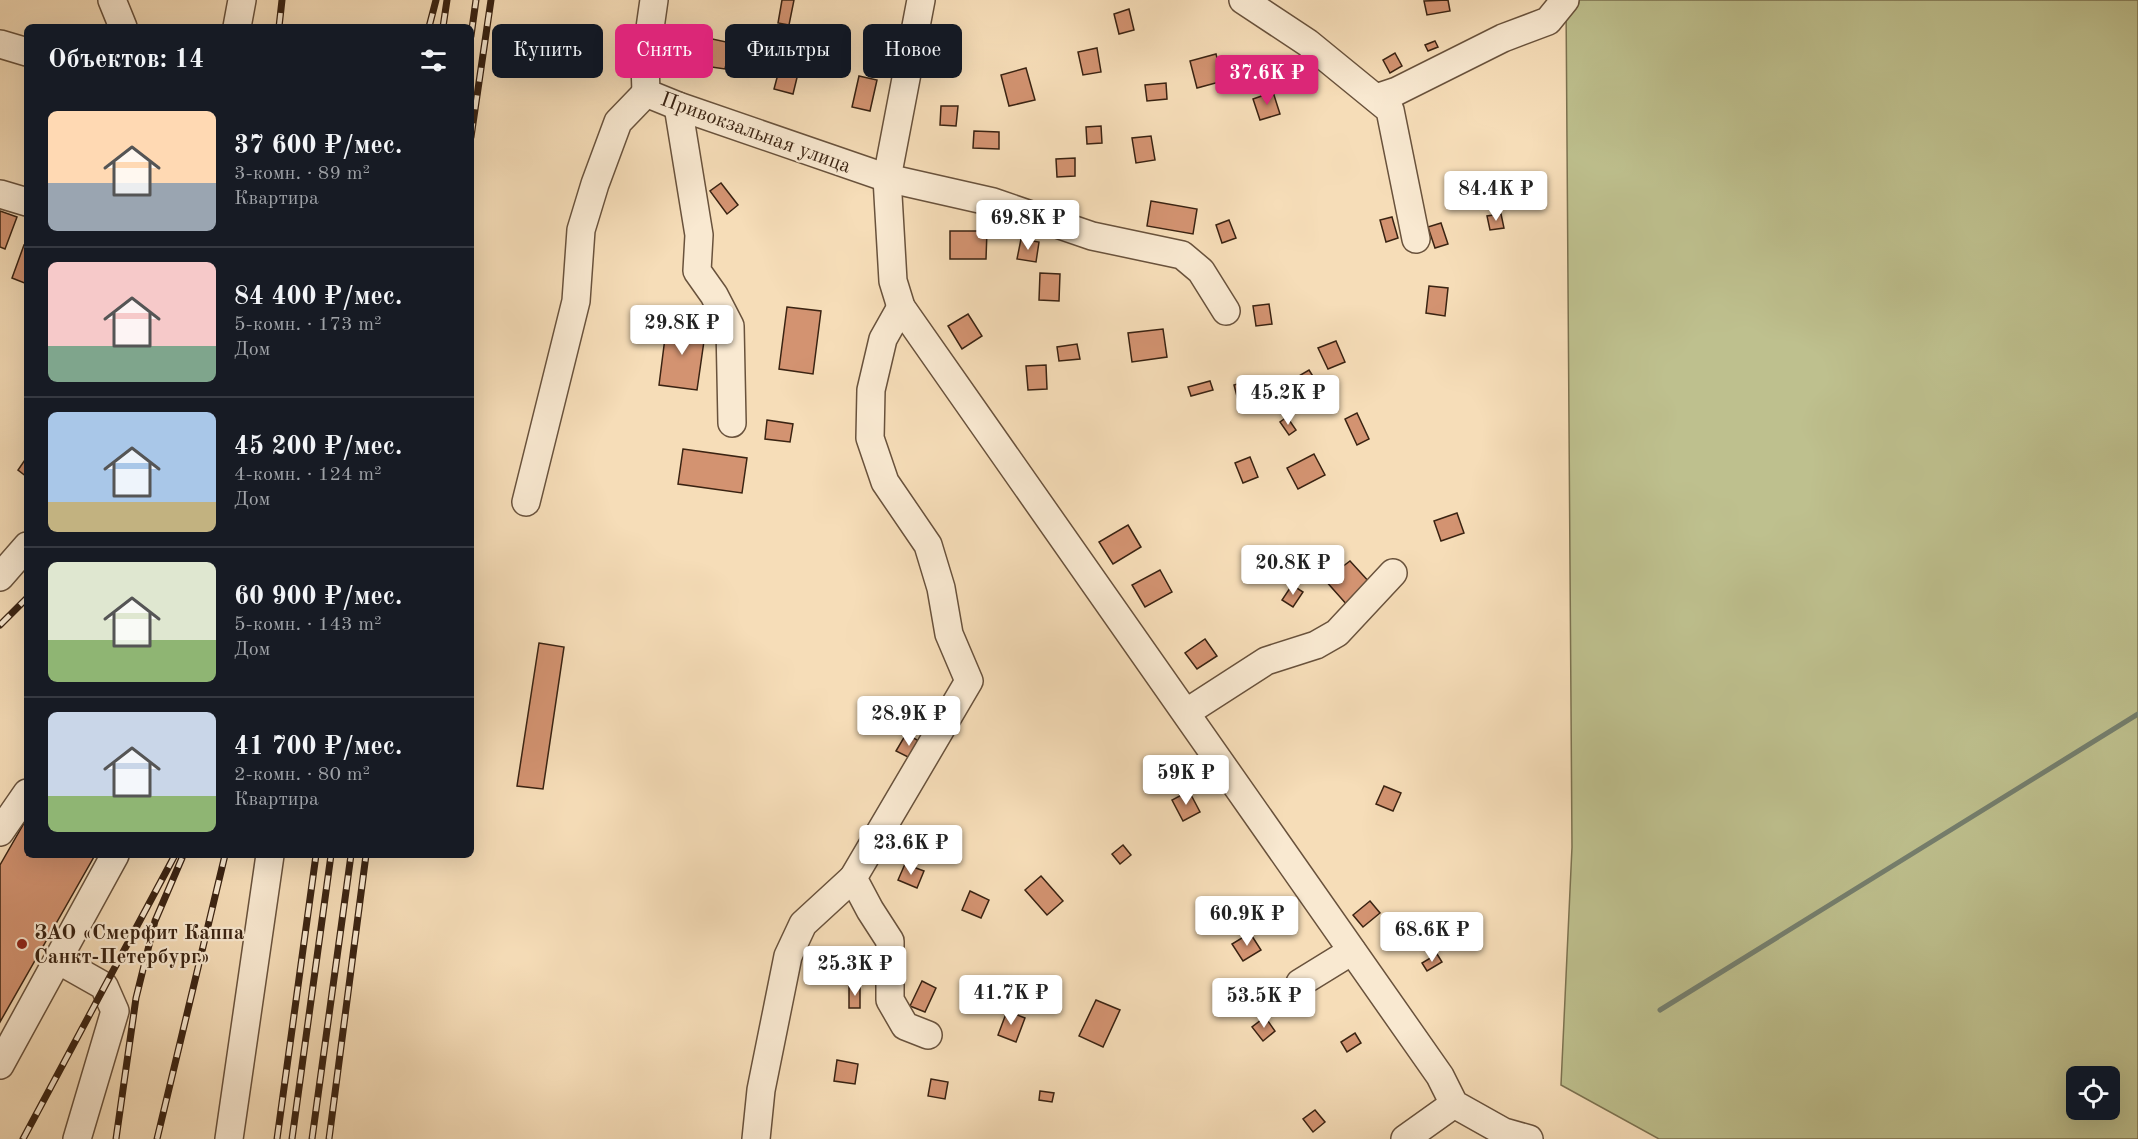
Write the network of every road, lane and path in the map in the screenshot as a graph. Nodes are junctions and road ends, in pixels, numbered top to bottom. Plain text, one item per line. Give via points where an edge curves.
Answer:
1 (112, 0) edge
2 (242, 0) edge
3 (654, 0) edge
4 (921, 0) edge
5 (1243, 0) edge
6 (1565, 0) edge
7 (122, 24) edge
8 (238, 24) edge
9 (0, 44) edge
10 (24, 51) edge
11 (646, 93) junction
12 (1376, 98) junction
13 (678, 106) junction
14 (887, 178) junction
15 (0, 194) edge
16 (24, 201) edge
17 (1416, 239) dead end
18 (900, 307) junction
19 (1226, 311) dead end
20 (732, 423) dead end
21 (526, 502) dead end
22 (24, 549) edge
23 (1393, 573) dead end
24 (0, 577) edge
25 (1186, 712) junction
26 (24, 797) edge
27 (0, 832) edge
28 (113, 858) edge
29 (270, 858) edge
30 (853, 879) junction
31 (1352, 951) junction
32 (58, 960) junction
33 (1300, 983) dead end
34 (928, 1035) dead end
35 (0, 1065) edge
36 (1454, 1104) junction
37 (1524, 1138) edge
38 (77, 1139) edge
39 (229, 1139) edge
40 (756, 1139) edge
41 (1404, 1139) edge

1 - 7 street
2 - 8 street
3 - 11 street, Привокзальная улица via 645,63
4 - 14 street
5 - 12 street via 1308,42
6 - 12 street via 1548,21
9 - 10 street
11 - 13 street, Привокзальная улица
11 - 21 street via 618,122 581,230 576,301
12 - 17 street via 1390,110
13 - 14 street, Привокзальная улица
13 - 20 street via 699,235 697,271 730,326
14 - 18 street via 893,281
14 - 19 street, Привокзальная улица via 993,202 1092,236 1182,255 1201,271
15 - 16 street
18 - 25 street
18 - 30 street via 883,339 878,359 870,438 885,482 928,545 949,634 969,681
22 - 24 street
23 - 25 street via 1337,633 1316,645 1266,661
25 - 31 street
26 - 27 street
28 - 32 street
29 - 39 street
30 - 34 street via 890,941 890,1000 905,1026
30 - 40 street via 803,924 788,956 761,1090
31 - 33 street
31 - 36 street via 1440,1076
32 - 35 street
32 - 38 street via 104,986 115,1011
36 - 37 street via 1504,1132
36 - 41 street

